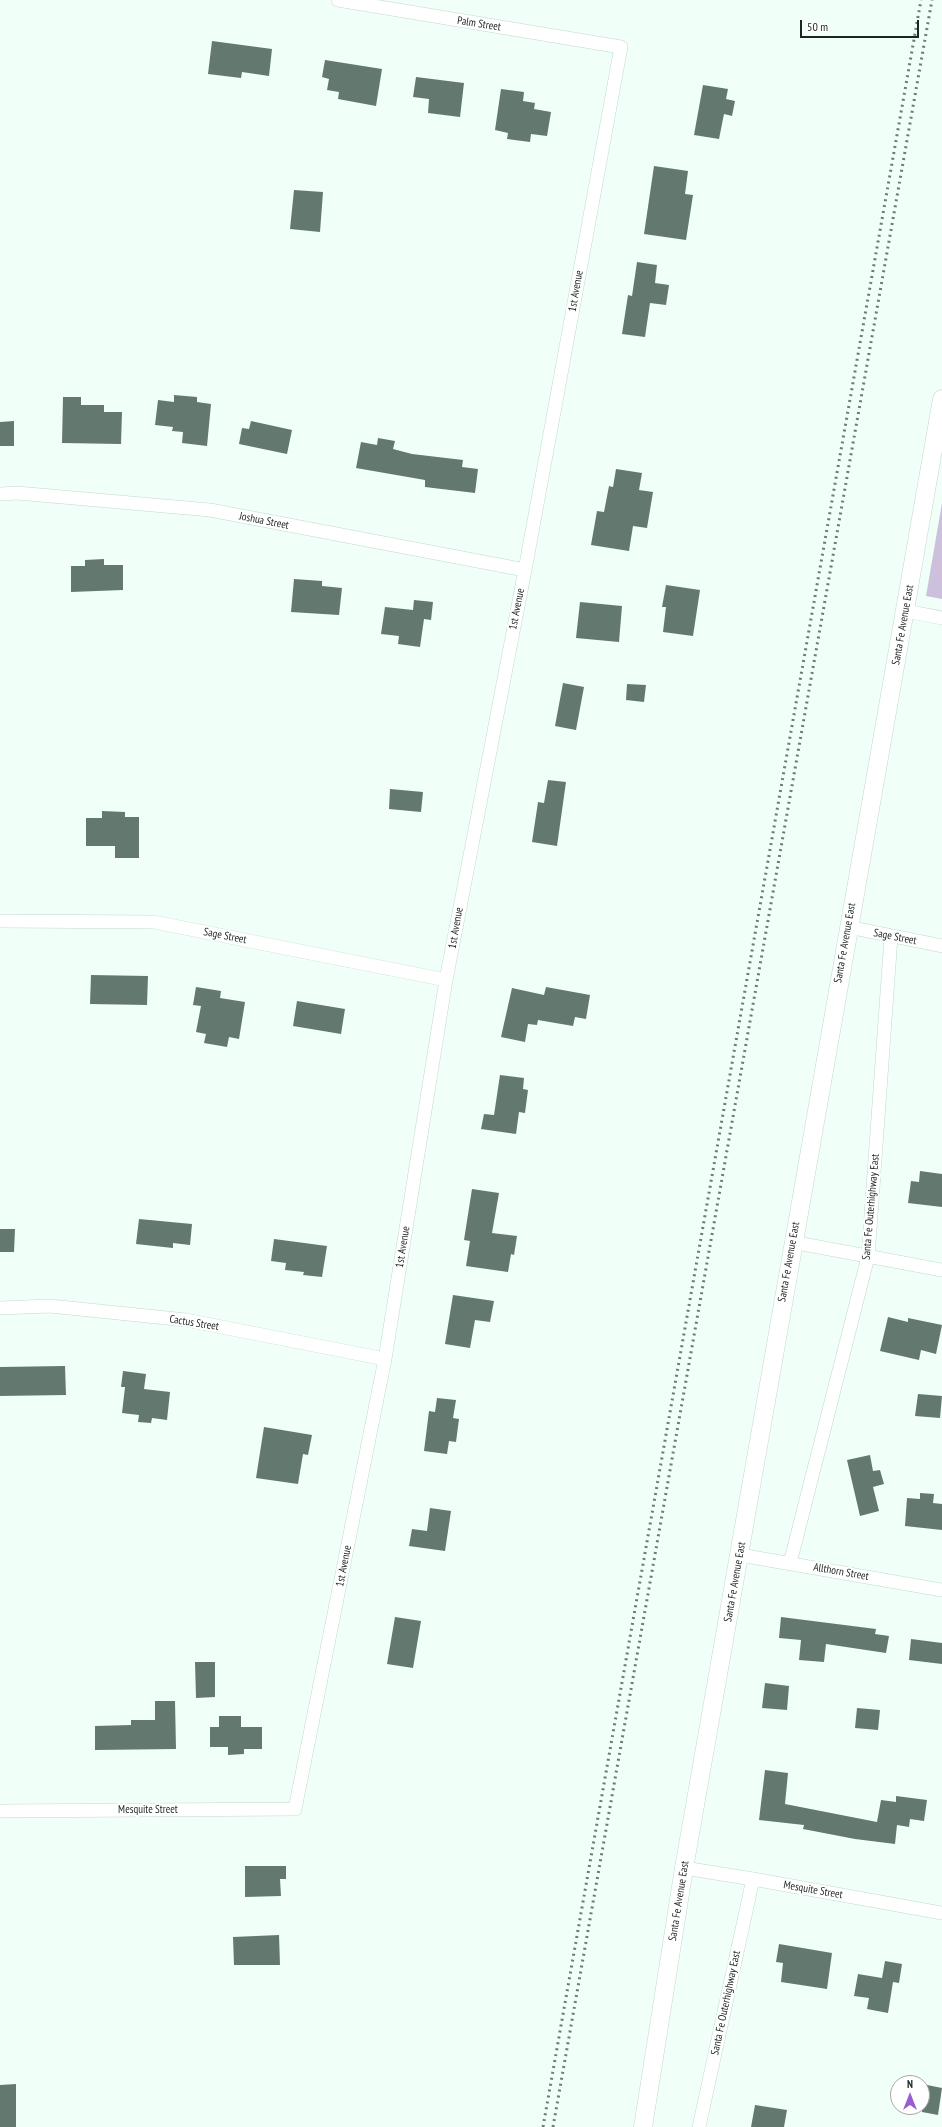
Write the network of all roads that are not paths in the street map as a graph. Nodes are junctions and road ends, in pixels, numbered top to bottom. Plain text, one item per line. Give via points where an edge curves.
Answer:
1 (338, 0) edge
2 (621, 47) joint
3 (942, 399) edge
4 (0, 494) edge
5 (525, 570) junction
6 (906, 611) junction
7 (942, 618) edge
8 (0, 921) edge
9 (848, 927) junction
10 (891, 937) junction
11 (942, 946) edge
12 (446, 980) junction
13 (792, 1242) junction
14 (868, 1257) junction
15 (942, 1270) edge
16 (0, 1308) edge
17 (385, 1358) junction
18 (740, 1555) junction
19 (790, 1563) junction
20 (942, 1590) edge
21 (295, 1808) joint
22 (0, 1811) edge
23 (684, 1868) junction
24 (753, 1879) junction
25 (942, 1913) edge
26 (643, 2127) edge
27 (698, 2127) edge

1 - 2 street, Palm Street
2 - 5 street, 1st Avenue
3 - 6 street, Santa Fe Avenue East
4 - 5 street, Joshua Street via 17,493 210,510
5 - 12 street, 1st Avenue
6 - 7 street
6 - 9 street, Santa Fe Avenue East
8 - 12 street, Sage Street via 154,922
9 - 10 street, Sage Street
9 - 13 street, Santa Fe Avenue East
10 - 11 street, Sage Street
10 - 14 street, Santa Fe Outerhighway East
12 - 17 street, 1st Avenue
13 - 14 street
13 - 18 street, Santa Fe Avenue East
14 - 15 street
14 - 19 street, Santa Fe Outerhighway East
16 - 17 street, Cactus Street via 50,1306 186,1320
17 - 21 street, 1st Avenue
18 - 19 street, Allthorn Street
18 - 23 street, Santa Fe Avenue East
19 - 20 street, Allthorn Street
21 - 22 street, Mesquite Street
23 - 24 street, Mesquite Street
23 - 26 street, Santa Fe Avenue East
24 - 25 street, Mesquite Street
24 - 27 street, Santa Fe Outerhighway East

